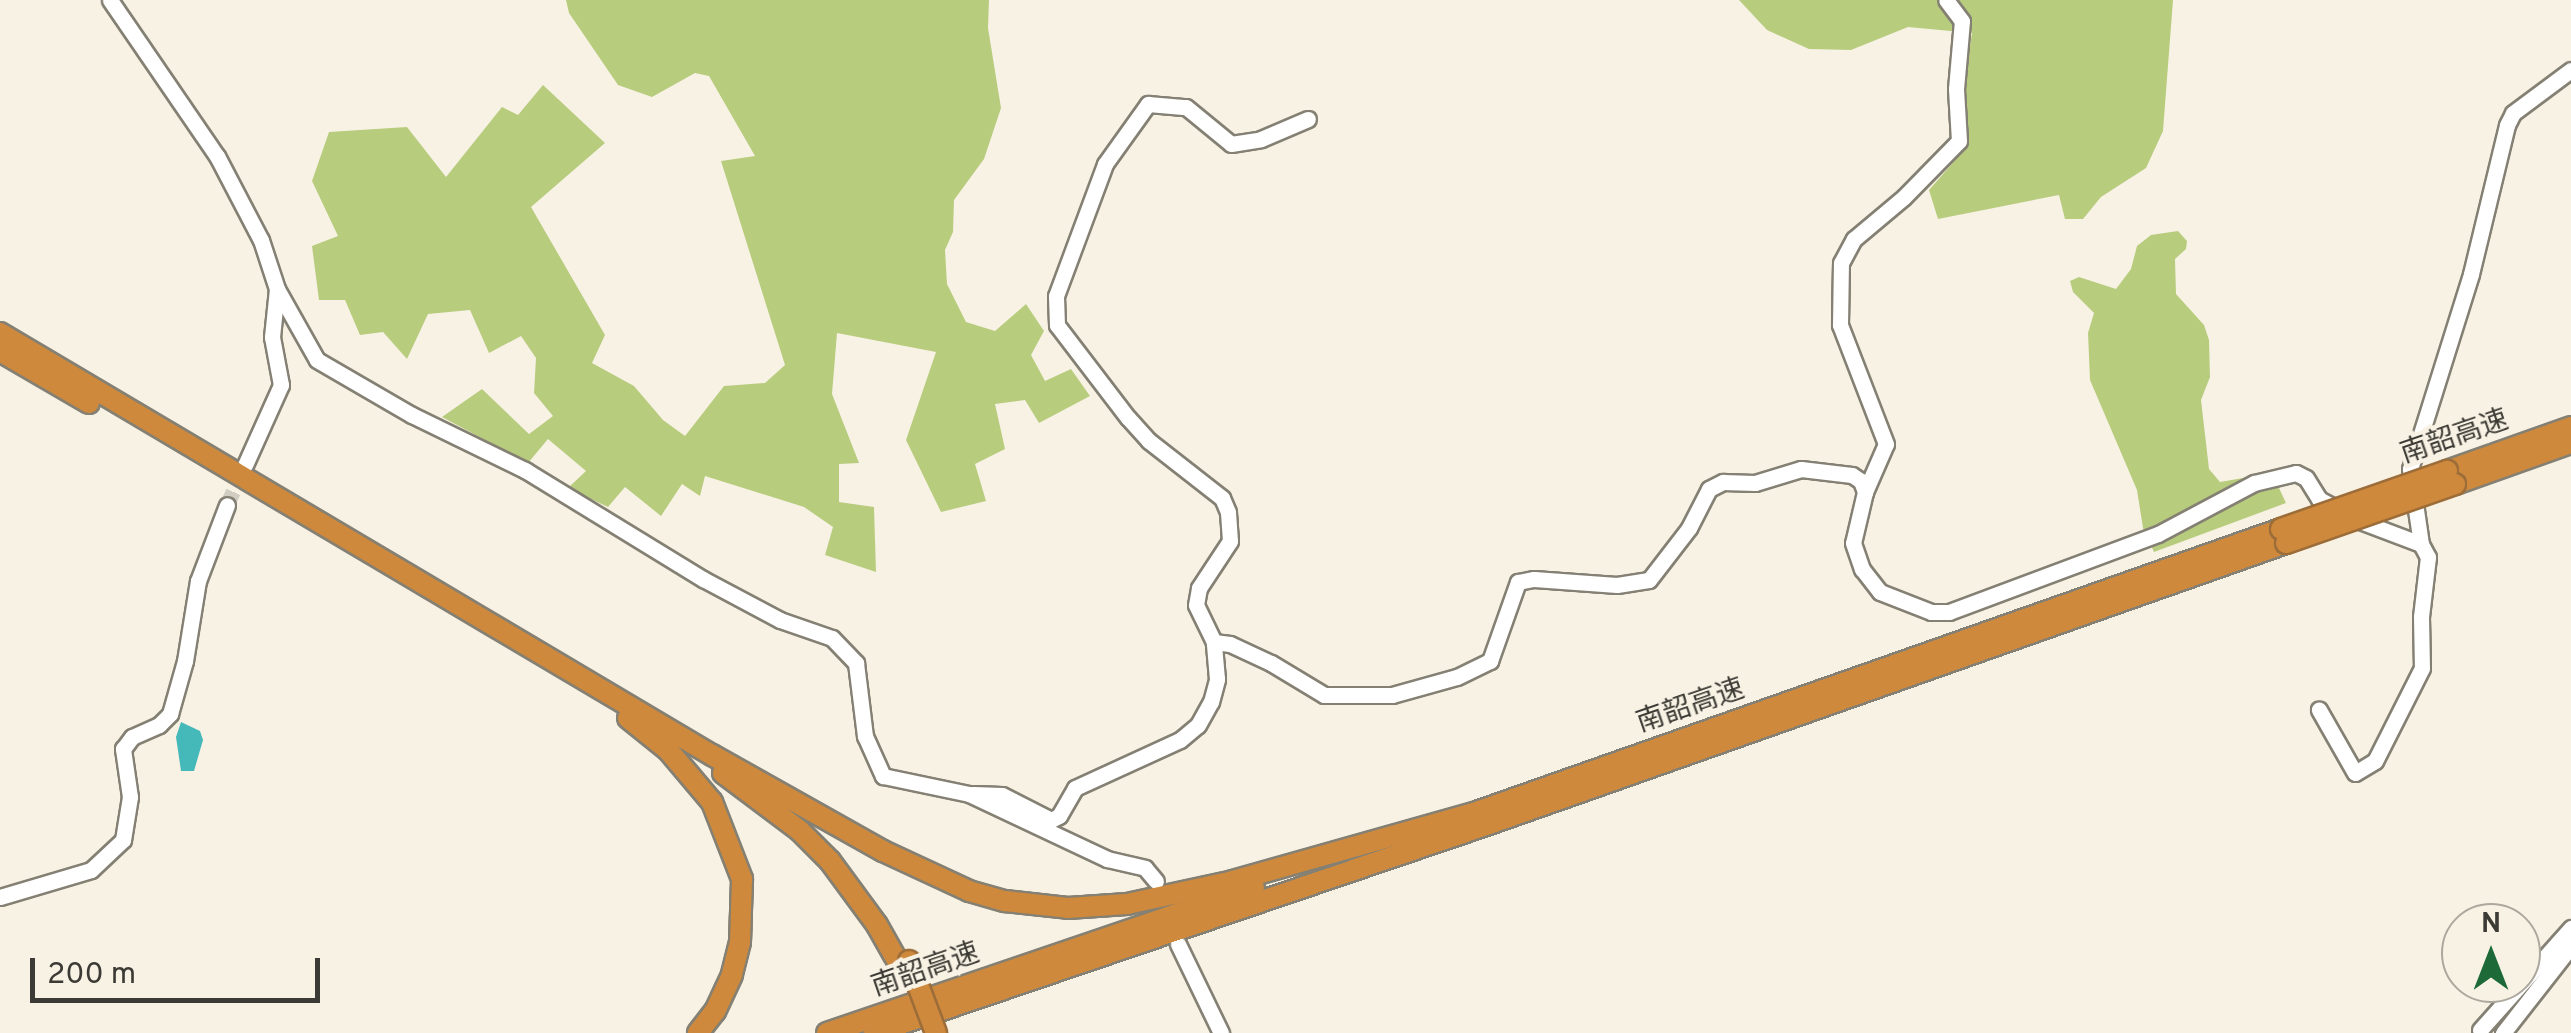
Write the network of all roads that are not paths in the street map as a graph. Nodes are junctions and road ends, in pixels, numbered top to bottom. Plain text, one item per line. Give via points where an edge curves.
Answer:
1 (110, 0) edge
2 (1946, 0) edge
3 (2571, 70) edge
4 (1308, 119) dead end
5 (277, 290) junction
6 (0, 333) edge
7 (0, 351) edge
8 (2571, 427) edge
9 (2571, 442) edge
10 (245, 465) tunnel mouth
11 (2451, 477) junction
12 (1865, 492) junction
13 (228, 505) tunnel mouth
14 (2283, 536) junction
15 (2421, 544) junction
16 (1214, 642) junction
17 (602, 699) junction
18 (2318, 710) dead end
19 (733, 766) junction
20 (969, 794) junction
21 (1481, 810) junction
22 (1156, 881) dead end
23 (0, 898) edge
24 (2571, 928) edge
25 (1178, 944) dead end
26 (2571, 946) edge
27 (1124, 948) junction
28 (904, 963) junction
29 (2480, 1032) edge
30 (698, 1033) edge
31 (828, 1033) edge
32 (874, 1033) edge
33 (905, 1033) edge
34 (924, 1033) edge
35 (936, 1033) edge
36 (1220, 1033) edge
37 (2503, 1033) edge

1 - 5 street via 217,156 261,240
2 - 12 street via 1962,22 1959,141 1854,238 1841,263 1840,325 1886,444
3 - 15 street via 2507,125 2471,274 2410,469
4 - 16 street via 1261,140 1232,144 1186,107 1148,104 1105,164 1056,296 1057,325 1128,418 1222,498 1230,541 1198,588 1196,605
5 - 10 street via 272,337 281,385
5 - 20 street via 316,360 525,470 703,579 780,620 832,638 856,662 865,736 882,776
6 - 19 highway
7 - 17 highway
8 - 11 highway, 南韶高速
9 - 11 highway, 南韶高速
11 - 14 highway, 南韶高速, bridge
12 - 15 street via 1852,543 1862,570 1880,592 1939,614 2158,534 2254,482 2286,474 2306,478 2320,499 2360,521
12 - 16 street via 1852,475 1801,469 1754,483 1723,482 1709,489 1649,580 1518,582 1490,661 1392,695 1324,695 1271,663
13 - 23 street via 198,581 170,714 123,749 130,798 122,840 91,870
14 - 21 highway, 南韶高速
14 - 27 highway, 南韶高速
15 - 18 street via 2428,567 2420,617 2422,668 2385,746 2355,772
16 - 20 street via 1217,678 1198,725 1156,754 1075,788 1059,816 1041,818 1002,795
17 - 28 highway via 799,830 854,891
17 - 30 highway via 691,772 724,824 742,879 732,975
19 - 21 highway via 883,851 970,891 1068,908 1168,898
19 - 28 highway via 819,836 878,908
20 - 22 street via 1107,859 1145,868
21 - 31 highway, 南韶高速
24 - 29 street
25 - 36 street
26 - 37 street
27 - 32 highway, 南韶高速
27 - 33 highway
28 - 34 highway
28 - 35 highway, bridge

